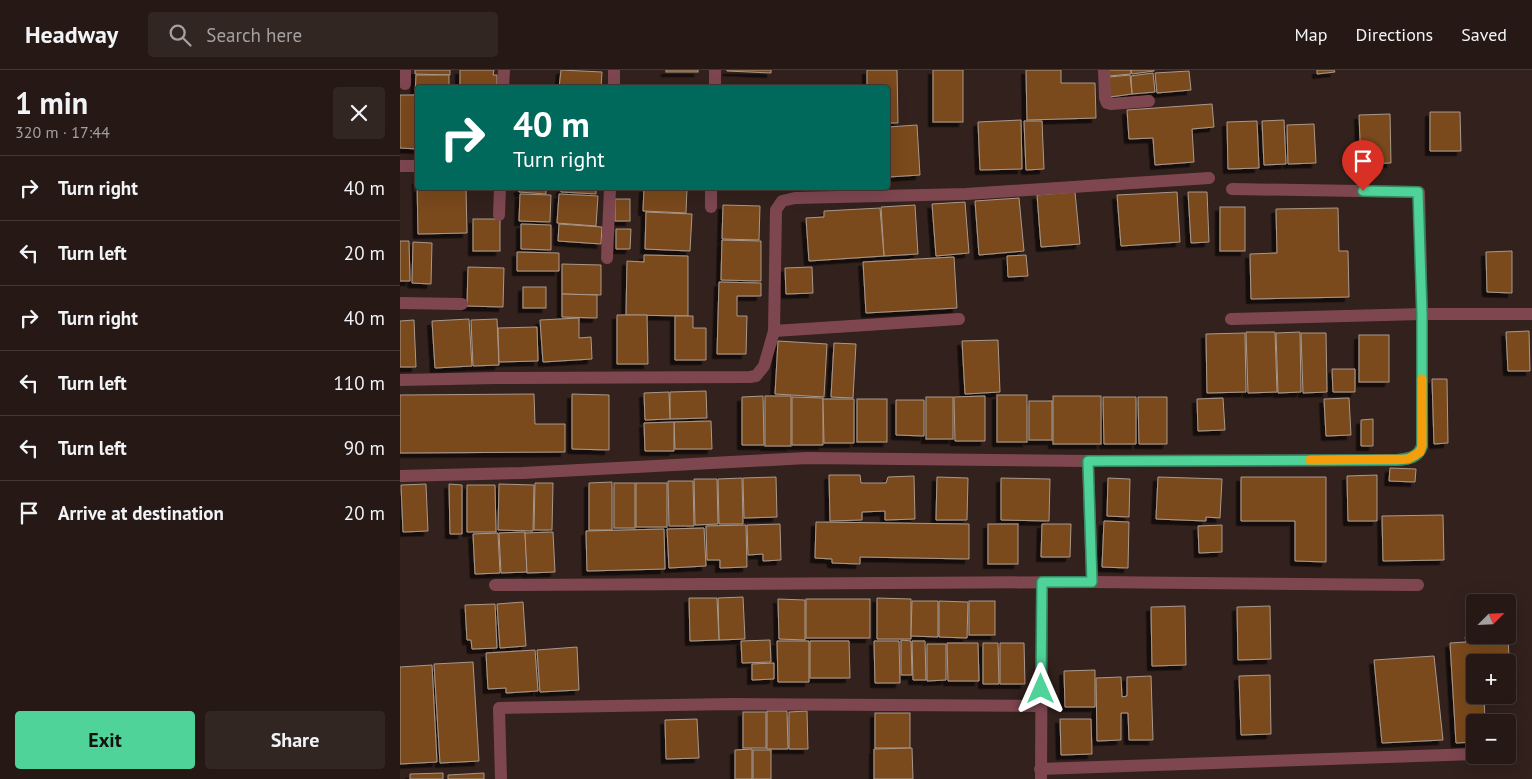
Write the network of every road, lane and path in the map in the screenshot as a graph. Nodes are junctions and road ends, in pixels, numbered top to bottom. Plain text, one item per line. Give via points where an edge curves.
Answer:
1 (405, 70) edge
2 (504, 70) edge
3 (614, 70) edge
4 (715, 70) edge
5 (1104, 70) edge
6 (405, 84) dead end
7 (503, 85) edge
8 (614, 85) edge
9 (715, 85) edge
10 (1149, 101) dead end
11 (400, 166) edge
12 (415, 166) edge
13 (1210, 178) dead end
14 (1232, 189) dead end
15 (500, 190) edge
16 (610, 190) edge
17 (711, 190) edge
18 (711, 207) dead end
19 (499, 215) dead end
20 (607, 258) dead end
21 (400, 303) edge
22 (462, 304) dead end
23 (1422, 314) junction
24 (1532, 314) edge
25 (958, 319) dead end
26 (1231, 319) dead end
27 (774, 330) junction
28 (400, 380) edge
29 (1088, 461) junction
30 (400, 476) edge
31 (1042, 582) junction
32 (1092, 582) junction
33 (495, 585) dead end
34 (1418, 585) dead end
35 (1041, 706) junction
36 (1466, 754) edge
37 (1040, 774) edge
38 (501, 779) edge

1 - 6 street
2 - 7 street
3 - 8 street
4 - 9 street
5 - 10 street via 1107,103
11 - 12 street
13 - 27 street via 966,194 788,199 776,210
14 - 23 street via 1418,192
15 - 19 street
16 - 20 street
17 - 18 street
21 - 22 street
23 - 24 street
23 - 26 street
23 - 29 street via 1422,446 1415,456 1397,460
25 - 27 street
27 - 28 street via 764,366 756,376 750,377
29 - 30 street via 807,458
29 - 32 street
31 - 32 street
31 - 33 street
31 - 35 street
32 - 34 street
35 - 37 street
35 - 38 street via 731,704 499,708
36 - 37 street

